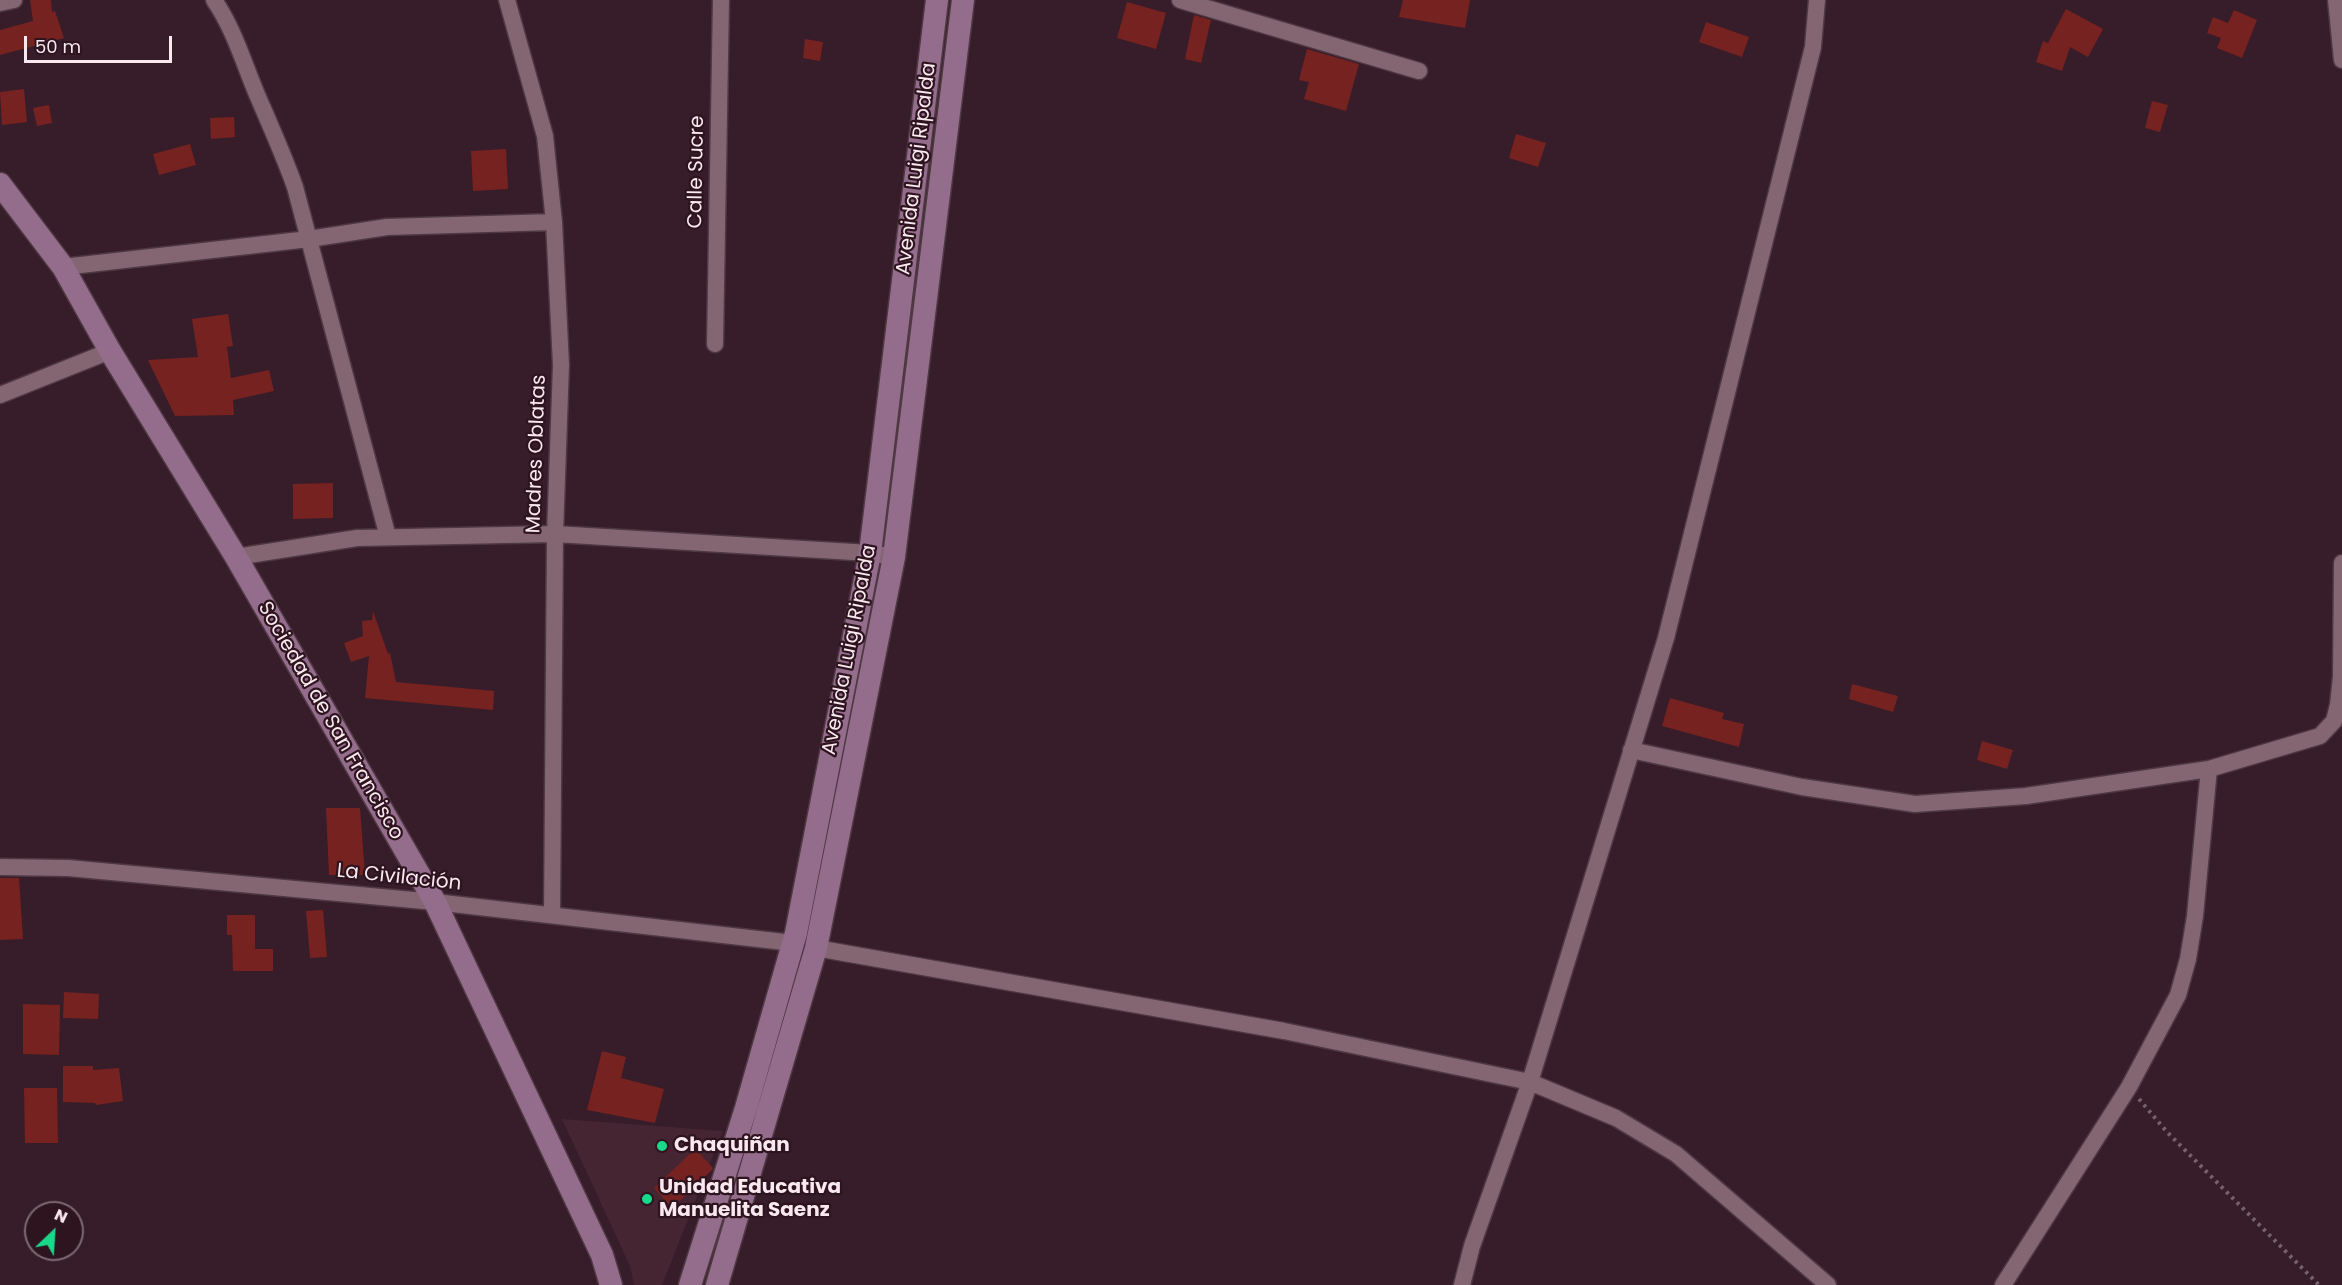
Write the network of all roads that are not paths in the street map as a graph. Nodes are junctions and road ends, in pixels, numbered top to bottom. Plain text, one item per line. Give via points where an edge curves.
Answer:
1 (14, 0) edge
2 (214, 0) edge
3 (507, 0) edge
4 (721, 0) edge
5 (937, 0) edge
6 (963, 0) edge
7 (1180, 0) edge
8 (1817, 0) edge
9 (0, 3) edge
10 (2338, 4) edge
11 (2342, 60) edge
12 (1419, 71) dead end
13 (0, 184) edge
14 (554, 222) junction
15 (309, 239) junction
16 (63, 267) junction
17 (715, 344) dead end
18 (110, 351) junction
19 (0, 395) edge
20 (555, 534) junction
21 (388, 537) junction
22 (870, 553) junction
23 (236, 557) junction
24 (894, 557) junction
25 (2342, 563) edge
26 (2340, 706) edge
27 (1631, 750) junction
28 (2209, 769) junction
29 (0, 867) edge
30 (435, 902) junction
31 (552, 915) junction
32 (793, 943) junction
33 (816, 948) junction
34 (1530, 1082) junction
35 (610, 1285) edge
36 (690, 1285) edge
37 (717, 1285) edge
38 (1462, 1285) edge
39 (1828, 1285) edge
40 (2003, 1285) edge

1 - 9 street
2 - 15 street via 280,145
3 - 14 street, Madres Oblatas via 545,136
4 - 17 street, Calle Sucre
5 - 22 street, Avenida Luigi Ripalda
6 - 24 street, Avenida Luigi Ripalda
7 - 12 street
8 - 27 street via 1813,47 1669,627
10 - 11 street
13 - 16 street, Sociedad de San Francisco
14 - 15 street via 387,227
14 - 20 street, Madres Oblatas via 561,365
15 - 16 street
15 - 21 street
16 - 18 street, Sociedad de San Francisco
18 - 19 street
18 - 23 street, Sociedad de San Francisco
20 - 21 street
20 - 22 street
20 - 31 street, Madres Oblatas
21 - 23 street via 357,538
22 - 24 street
22 - 32 street, Avenida Luigi Ripalda
23 - 30 street, Sociedad de San Francisco
24 - 33 street, Avenida Luigi Ripalda
25 - 26 street
26 - 28 street via 2334,721 2320,735
27 - 28 street via 1802,787 1915,804 2026,796
27 - 34 street
28 - 40 street via 2195,916 2178,995 2129,1087
29 - 30 street, La Civilación via 68,868
30 - 31 street, La Civilación
30 - 35 street, Sociedad de San Francisco via 602,1255
31 - 32 street, La Civilación
32 - 36 street, Avenida Luigi Ripalda
33 - 34 street via 1284,1031
33 - 37 street, Avenida Luigi Ripalda
34 - 38 street
34 - 39 street via 1616,1118 1676,1154

